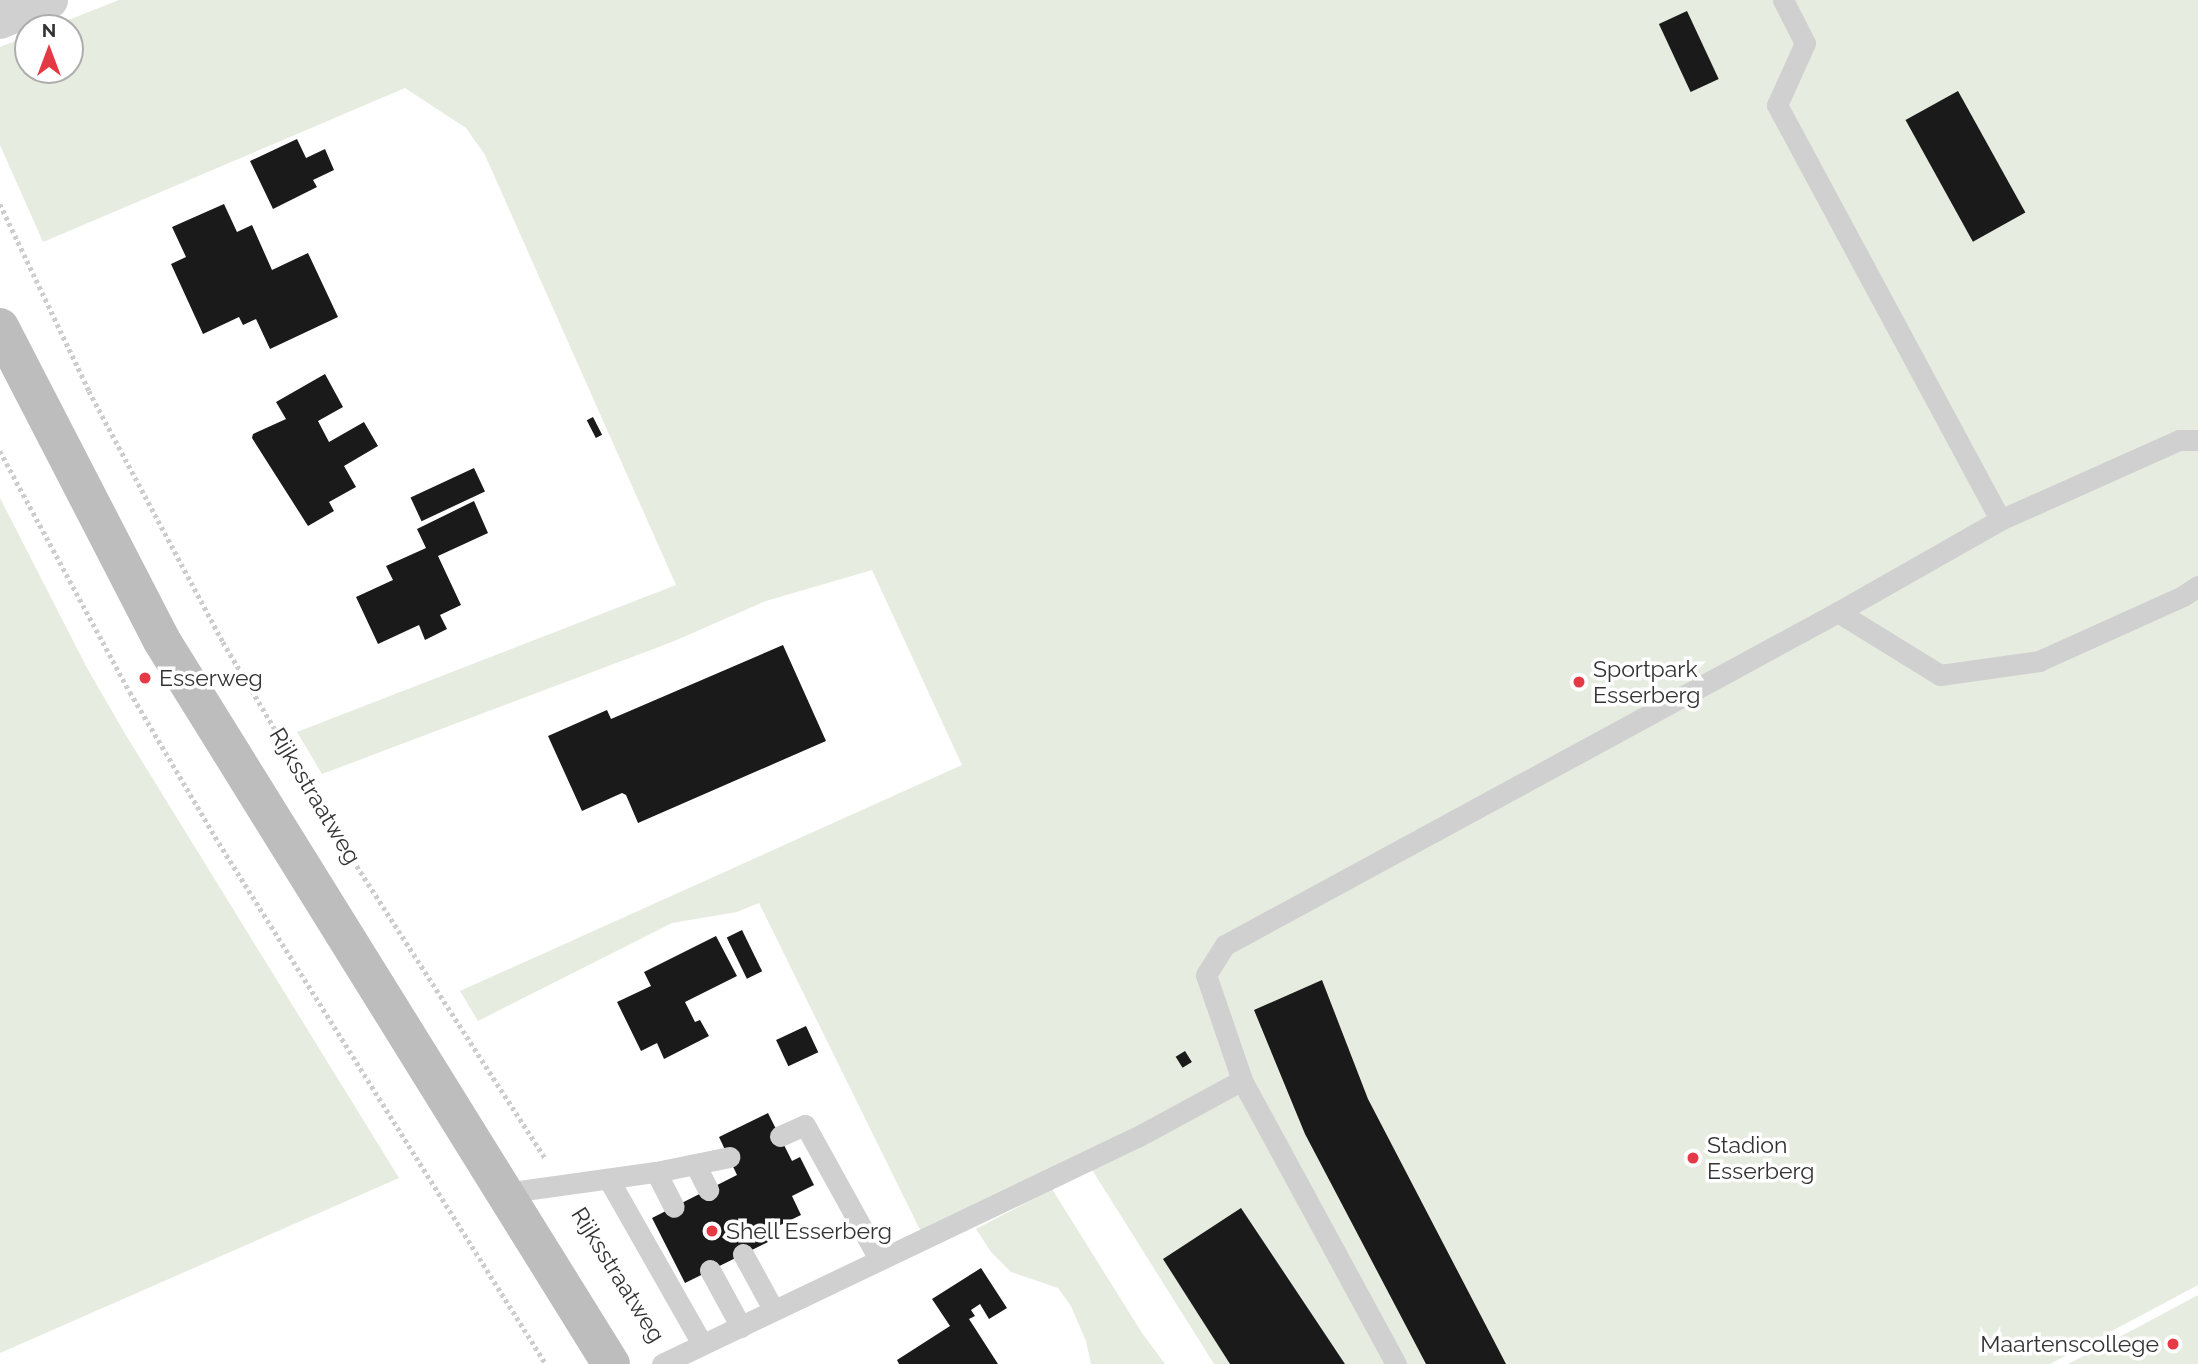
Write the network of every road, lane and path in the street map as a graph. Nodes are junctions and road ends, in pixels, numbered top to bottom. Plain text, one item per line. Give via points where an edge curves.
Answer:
1 (49, 0) edge
2 (1783, 0) edge
3 (0, 19) edge
4 (0, 204) edge
5 (0, 327) edge
6 (2198, 440) edge
7 (0, 451) edge
8 (2000, 520) junction
9 (2198, 586) edge
10 (1838, 612) junction
11 (1242, 1080) junction
12 (780, 1136) dead end
13 (656, 1172) junction
14 (609, 1180) junction
15 (562, 1184) junction
16 (708, 1190) dead end
17 (504, 1192) junction
18 (674, 1207) dead end
19 (743, 1254) dead end
20 (878, 1259) junction
21 (710, 1270) dead end
22 (773, 1309) junction
23 (741, 1327) junction
24 (702, 1344) junction
25 (666, 1362) edge
26 (546, 1364) edge
27 (611, 1364) edge
28 (1396, 1364) edge

1 - 3 street
2 - 8 lane via 1805,43 1777,105
4 - 15 path, Rijksstraatweg via 89,391 223,642 353,860
5 - 17 main road, Rijksstraatweg via 162,641
6 - 8 lane via 2179,440
7 - 26 path via 123,680 219,843
8 - 10 lane
9 - 10 lane via 2039,661 1940,675
10 - 11 lane via 1225,945 1206,975
11 - 20 lane via 1139,1136
11 - 28 lane
12 - 20 lane via 804,1125
13 - 14 lane
13 - 16 lane via 712,1162
13 - 18 lane
14 - 15 lane
14 - 24 lane
15 - 17 lane
15 - 25 path, Rijksstraatweg
17 - 27 main road, Rijksstraatweg
19 - 22 lane
20 - 22 lane
21 - 23 lane
22 - 23 lane
23 - 24 lane
24 - 25 lane

